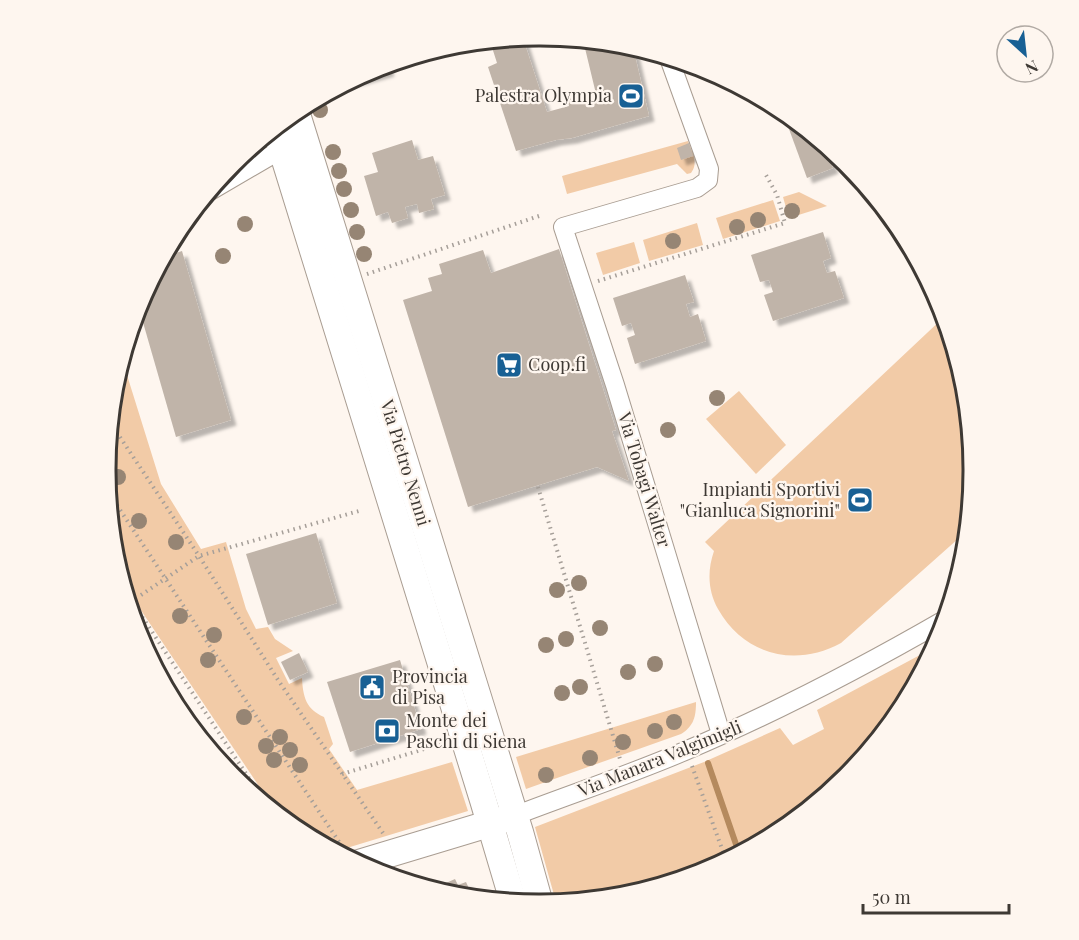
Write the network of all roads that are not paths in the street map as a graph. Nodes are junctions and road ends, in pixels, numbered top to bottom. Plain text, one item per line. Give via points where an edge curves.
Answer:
1 (673, 68) edge
2 (299, 121) edge
3 (278, 139) edge
4 (262, 150) edge
5 (933, 626) edge
6 (721, 734) junction
7 (502, 820) junction
8 (362, 854) edge
9 (512, 893) edge
10 (535, 894) edge

1 - 6 street, Via Tobagi Walter via 709,169 708,180 563,227
2 - 7 main road, Via Pietro Nenni
3 - 4 street
3 - 7 main road, Via Pietro Nenni
5 - 6 street, Via Manara Valgimigli via 848,674
6 - 7 street, Via Manara Valgimigli via 686,751
7 - 8 main road, Via Manara Valgimigli
7 - 9 main road
7 - 10 main road

